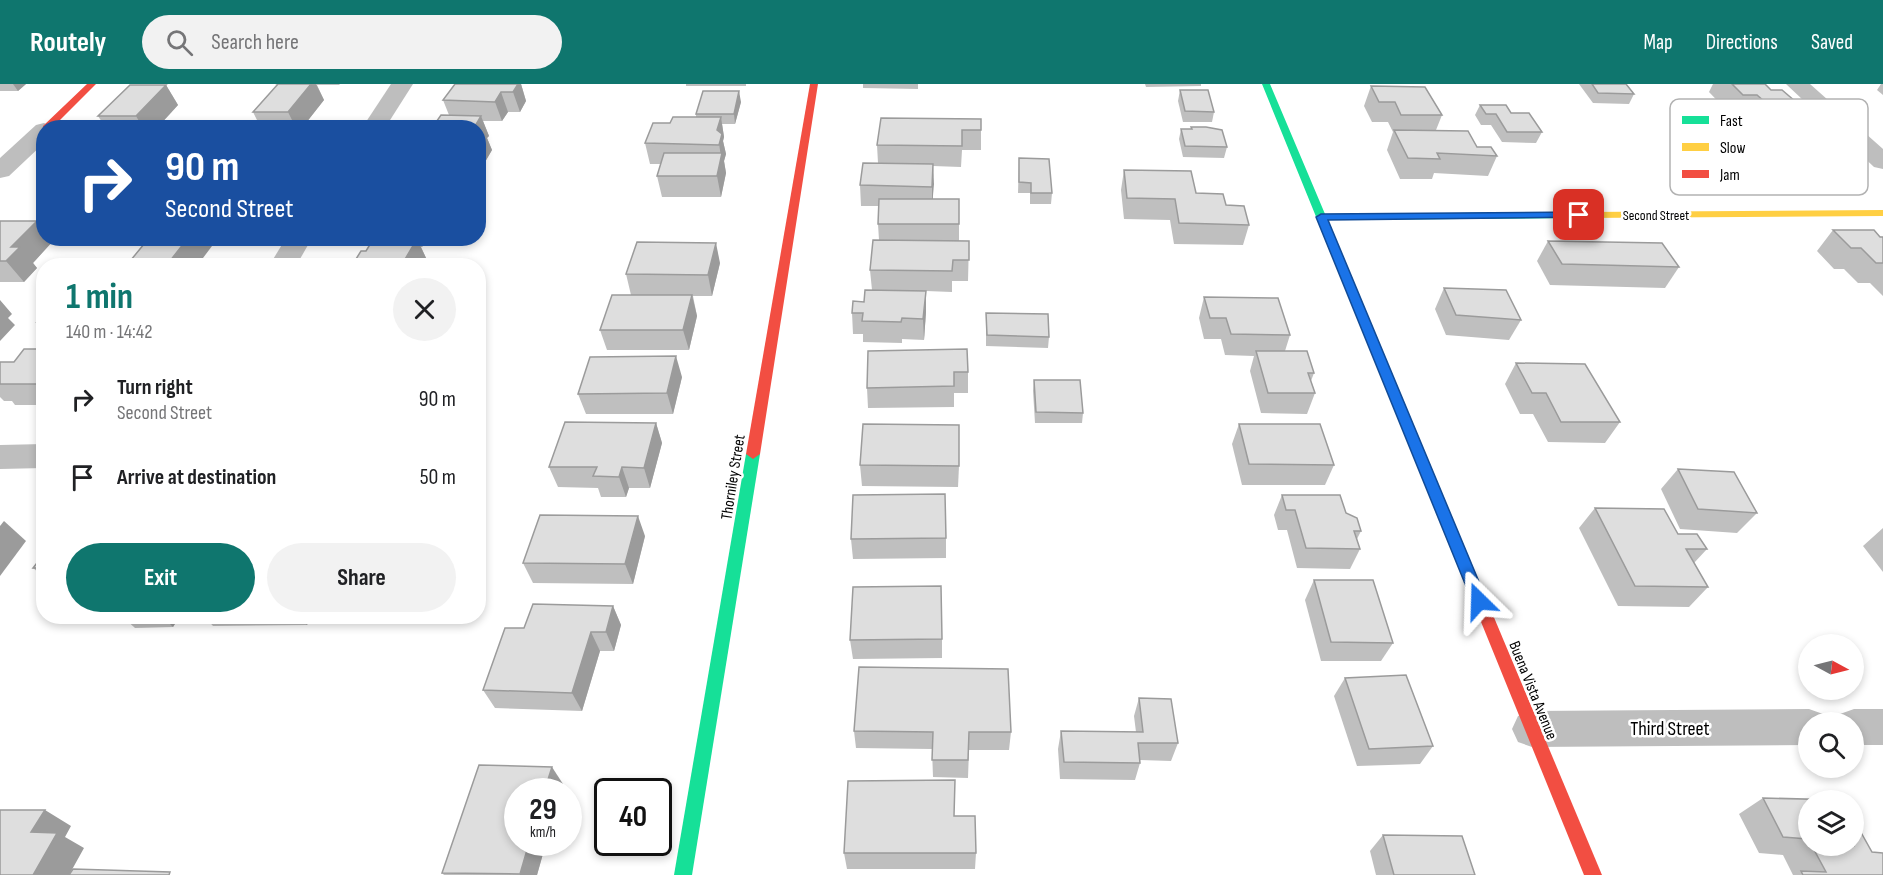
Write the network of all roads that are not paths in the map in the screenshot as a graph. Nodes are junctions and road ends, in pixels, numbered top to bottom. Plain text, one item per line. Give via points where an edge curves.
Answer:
1 (93, 84) edge
2 (402, 84) edge
3 (814, 84) edge
4 (1266, 84) edge
5 (1797, 84) edge
6 (1814, 99) edge
7 (55, 120) edge
8 (378, 120) edge
9 (36, 137) edge
10 (1868, 148) edge
11 (1883, 162) edge
12 (0, 171) edge
13 (1883, 213) edge
14 (1321, 217) junction
15 (36, 456) edge
16 (0, 457) edge
17 (1798, 727) edge
18 (1864, 727) edge
19 (1883, 727) edge
20 (1532, 729) junction
21 (683, 875) edge
22 (1593, 875) edge

1 - 7 street
2 - 8 street
3 - 21 street, Thorniley Street
4 - 14 street, Buena Vista Avenue
5 - 6 street
9 - 12 street
10 - 11 street
13 - 14 street, Second Street
14 - 20 street, Buena Vista Avenue
15 - 16 street
17 - 20 street, Third Street
18 - 19 street
20 - 22 street, Buena Vista Avenue

